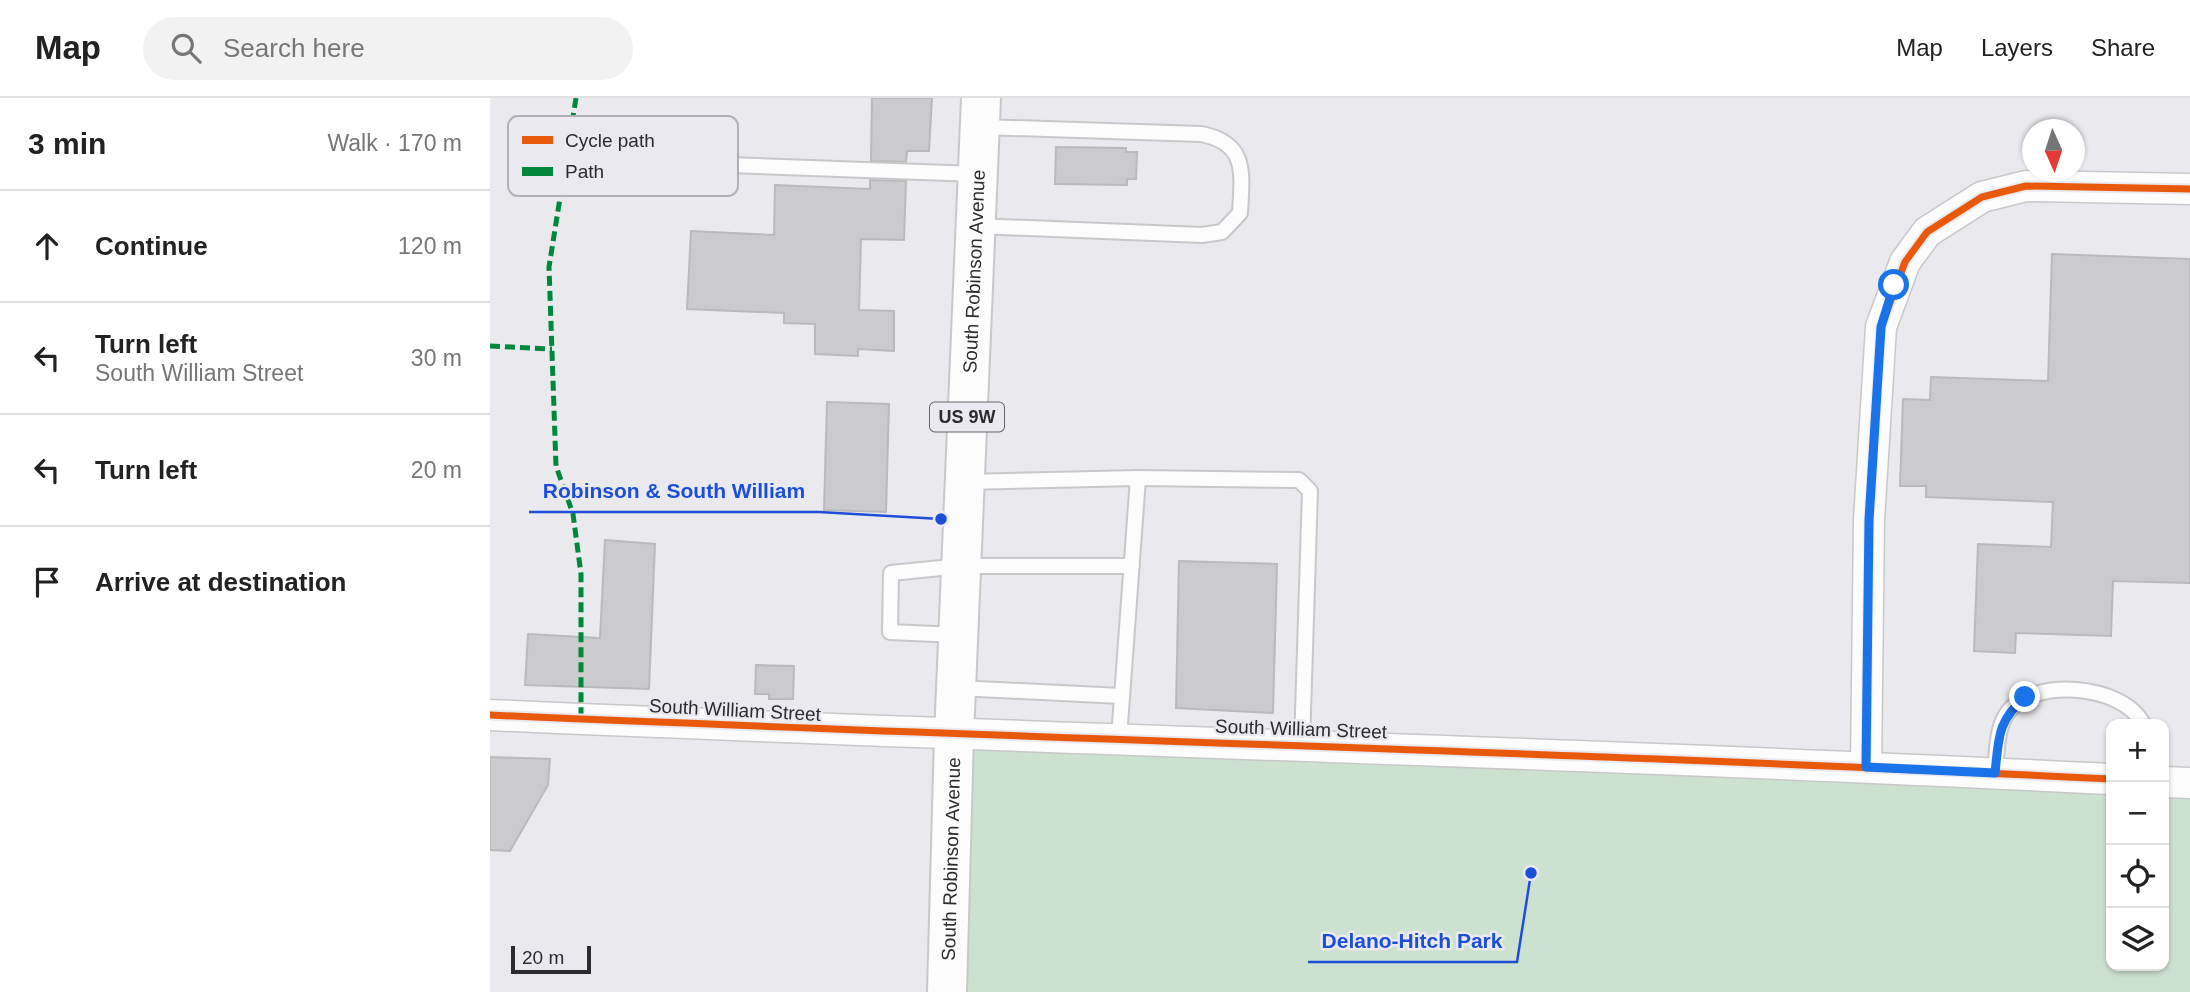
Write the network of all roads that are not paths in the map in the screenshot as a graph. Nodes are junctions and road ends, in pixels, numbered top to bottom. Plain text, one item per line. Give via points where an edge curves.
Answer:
1 (980, 113) edge
2 (738, 164) edge
3 (978, 174) junction
4 (2190, 189) edge
5 (975, 226) junction
6 (1138, 478) junction
7 (964, 482) junction
8 (961, 566) junction
9 (1132, 566) junction
10 (959, 635) junction
11 (956, 688) junction
12 (1121, 696) junction
13 (490, 715) edge
14 (2140, 719) edge
15 (954, 736) junction
16 (1119, 738) junction
17 (1302, 744) junction
18 (1866, 767) junction
19 (1995, 773) junction
20 (2106, 779) edge
21 (2169, 782) edge
22 (2190, 783) edge
23 (947, 992) edge

1 - 3 highway, South Robinson Avenue / US 9W
1 - 5 lane via 1220,138 1233,148 1240,162 1240,213 1222,232 1202,235
2 - 3 lane
3 - 5 highway, South Robinson Avenue / US 9W
4 - 18 street via 2026,186 2004,191 1982,197 1927,232 1905,262 1881,327 1869,520
5 - 7 highway, South Robinson Avenue / US 9W
6 - 7 lane
6 - 9 lane
6 - 17 lane via 1299,480 1310,491
7 - 8 highway, South Robinson Avenue / US 9W
8 - 9 lane
8 - 10 highway, South Robinson Avenue / US 9W
8 - 10 lane via 891,573 890,632
9 - 12 lane
10 - 11 highway, South Robinson Avenue / US 9W
11 - 12 lane
11 - 15 highway, South Robinson Avenue / US 9W
12 - 16 lane
13 - 15 street, South William Street
14 - 19 lane via 2103,694 2052,690 2025,697 2006,714 2000,729
15 - 16 street, South William Street
15 - 23 highway, South Robinson Avenue / US 9W
16 - 17 street, South William Street
17 - 18 street, South William Street
18 - 19 street, South William Street
19 - 20 street, South William Street
21 - 22 street

